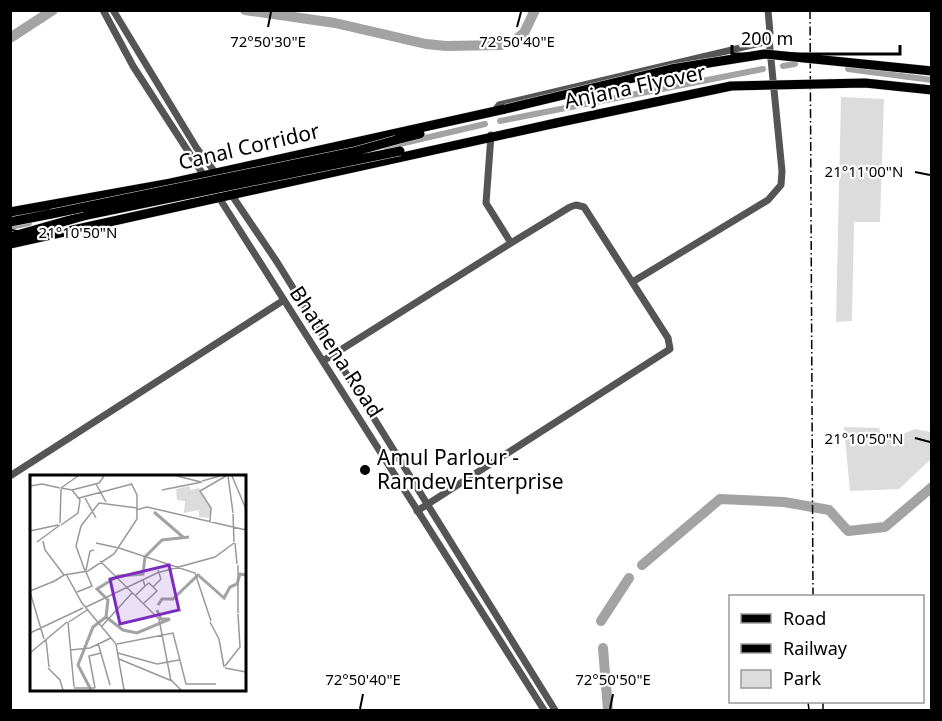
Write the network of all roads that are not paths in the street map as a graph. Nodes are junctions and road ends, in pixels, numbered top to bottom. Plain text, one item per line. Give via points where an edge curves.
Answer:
1 (103, 10) edge
2 (113, 10) edge
3 (768, 10) edge
4 (769, 39) junction
5 (932, 71) edge
6 (932, 90) edge
7 (494, 112) junction
8 (483, 115) junction
9 (487, 136) junction
10 (215, 173) junction
11 (204, 175) junction
12 (232, 195) junction
13 (218, 196) junction
14 (10, 212) edge
15 (10, 222) edge
16 (10, 237) edge
17 (511, 243) junction
18 (10, 244) edge
19 (634, 281) junction
20 (284, 300) junction
21 (334, 354) junction
22 (323, 361) junction
23 (10, 476) edge
24 (428, 504) junction
25 (417, 511) junction
26 (544, 711) edge
27 (555, 711) edge

1 - 11 street, Bhathena Road via 133,66
2 - 10 street, Bhathena Road
3 - 4 street
4 - 7 street via 499,105
4 - 19 street via 782,171 777,192
5 - 7 main road, Anjana Flyover, bridge via 765,54 671,69
6 - 9 main road, Anjana Flyover, bridge via 865,82 731,86
7 - 8 main road, Canal Corridor
8 - 10 main road, Canal Corridor
8 - 15 main road, bridge via 462,125 354,152
9 - 12 main road
9 - 16 main road, bridge via 465,137 87,215
9 - 17 street via 486,203
10 - 11 main road, Canal Corridor
10 - 12 street, Bhathena Road
11 - 13 street, Bhathena Road
11 - 14 main road, Canal Corridor
12 - 13 main road
12 - 21 street, Bhathena Road
13 - 18 main road
13 - 20 street, Bhathena Road
17 - 19 street via 570,207 581,206
17 - 21 street
19 - 24 street via 669,338 668,352
20 - 22 street, Bhathena Road
20 - 23 street
21 - 22 street
21 - 24 street, Bhathena Road
22 - 25 street, Bhathena Road
24 - 25 street
24 - 27 street, Bhathena Road
25 - 26 street, Bhathena Road

